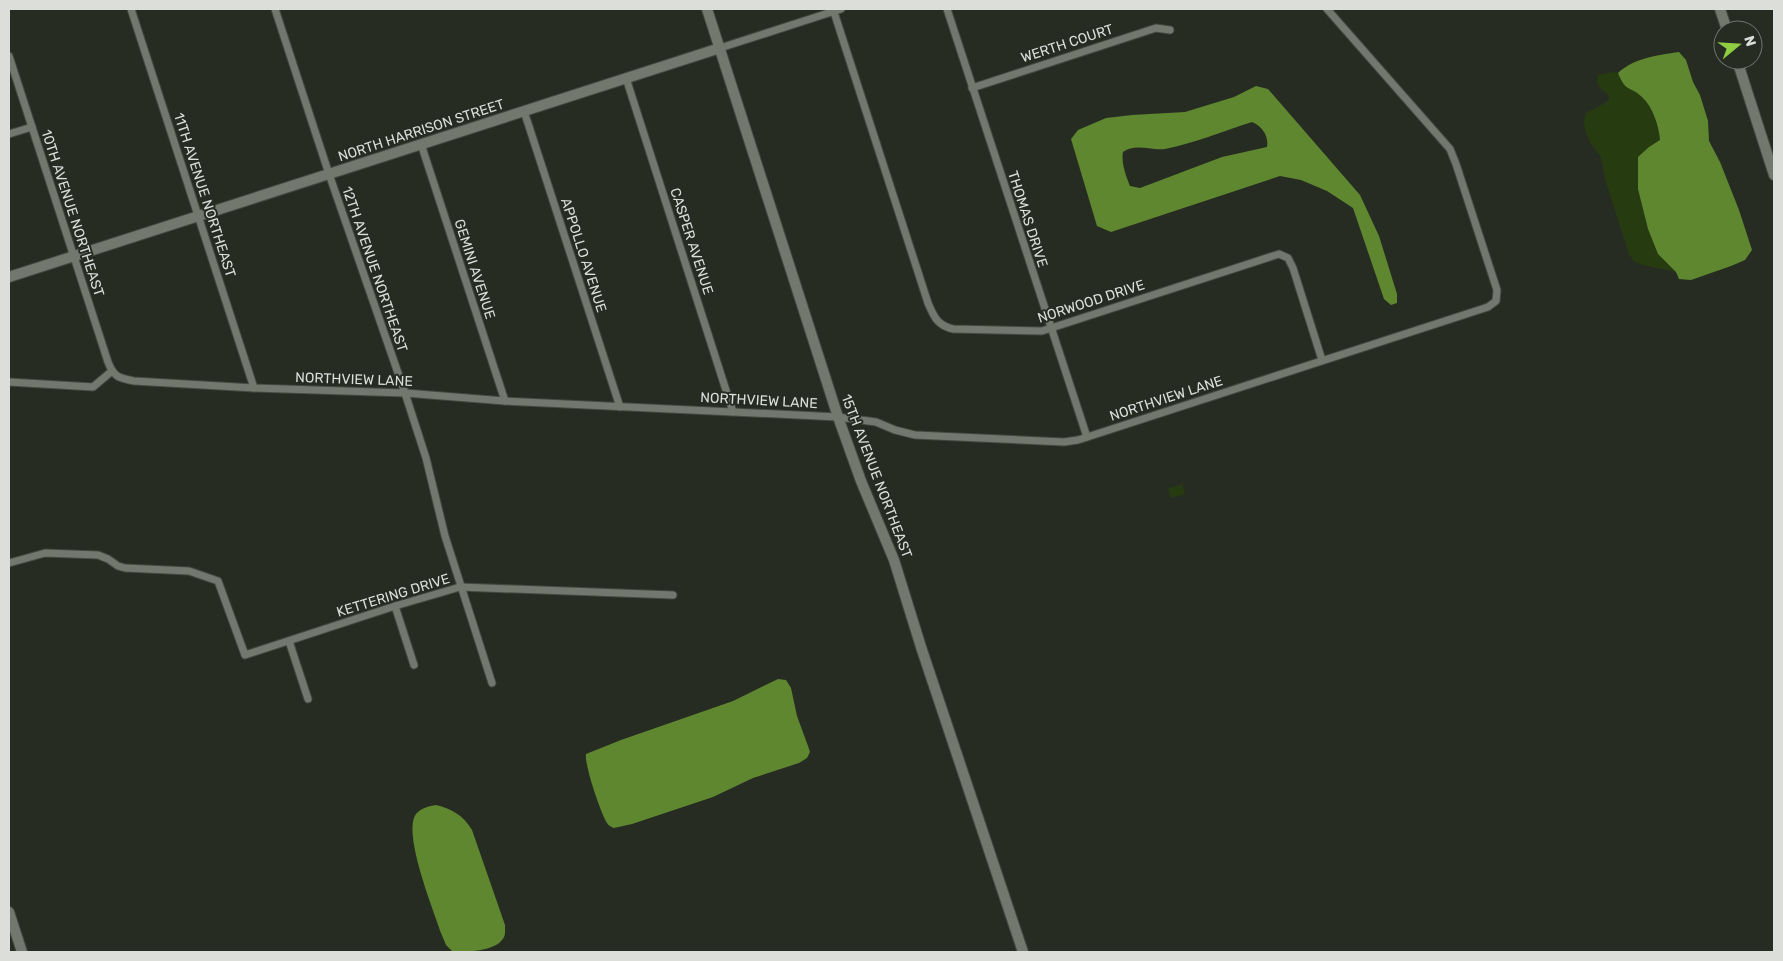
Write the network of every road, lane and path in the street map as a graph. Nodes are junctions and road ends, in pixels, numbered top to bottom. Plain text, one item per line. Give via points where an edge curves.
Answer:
1 (131, 9) edge
2 (275, 9) edge
3 (707, 9) edge
4 (947, 9) edge
5 (1327, 9) edge
6 (836, 10) edge
7 (1170, 30) dead end
8 (720, 48) junction
9 (9, 56) edge
10 (1740, 70) edge
11 (626, 78) junction
12 (972, 88) junction
13 (524, 111) junction
14 (32, 126) junction
15 (9, 134) edge
16 (421, 144) junction
17 (329, 174) junction
18 (1774, 175) edge
19 (199, 216) junction
20 (73, 257) junction
21 (9, 277) edge
22 (1051, 329) junction
23 (1322, 360) junction
24 (114, 374) junction
25 (9, 382) edge
26 (254, 388) junction
27 (405, 393) junction
28 (505, 401) junction
29 (620, 407) junction
30 (734, 412) junction
31 (838, 417) junction
32 (1087, 437) junction
33 (9, 563) edge
34 (460, 587) junction
35 (674, 595) dead end
36 (395, 606) junction
37 (289, 641) junction
38 (414, 665) dead end
39 (492, 683) dead end
40 (308, 699) dead end
41 (9, 912) edge
42 (22, 952) edge
43 (1023, 952) edge

1 - 19 street, 11TH AVENUE NORTHEAST
2 - 17 street, 12TH AVENUE NORTHEAST
3 - 8 street, 15TH AVENUE NORTHEAST
4 - 12 street, THOMAS DRIVE
5 - 23 street, NORTHVIEW LANE via 1450,149 1497,290 1496,301 1488,307
6 - 8 street, NORTH HARRISON STREET
6 - 22 street, NORWOOD DRIVE via 936,320 953,329 1034,332
7 - 12 street, WERTH COURT via 1156,28
8 - 11 street, NORTH HARRISON STREET
8 - 31 street, 15TH AVENUE NORTHEAST
9 - 14 street, 10TH AVENUE NORTHEAST
10 - 18 street
11 - 13 street, NORTH HARRISON STREET
11 - 30 street, CASPER AVENUE
12 - 22 street, THOMAS DRIVE
13 - 16 street, NORTH HARRISON STREET
13 - 29 street, APPOLLO AVENUE
14 - 15 street
14 - 20 street, 10TH AVENUE NORTHEAST
16 - 17 street, NORTH HARRISON STREET
16 - 28 street, GEMINI AVENUE
17 - 19 street, NORTH HARRISON STREET
17 - 27 street, 12TH AVENUE NORTHEAST
19 - 20 street, NORTH HARRISON STREET
19 - 26 street, 11TH AVENUE NORTHEAST
20 - 21 street, NORTH HARRISON STREET
20 - 24 street, 10TH AVENUE NORTHEAST
22 - 23 street, NORWOOD DRIVE via 1279,254 1288,258 1293,268
22 - 32 street, THOMAS DRIVE
23 - 32 street, NORTHVIEW LANE
24 - 25 street via 93,387
24 - 26 street, NORTHVIEW LANE via 134,382
26 - 27 street, NORTHVIEW LANE
27 - 28 street, NORTHVIEW LANE
27 - 34 street, 12TH AVENUE NORTHEAST
28 - 29 street, NORTHVIEW LANE
29 - 30 street, NORTHVIEW LANE
30 - 31 street, NORTHVIEW LANE
31 - 32 street, NORTHVIEW LANE via 876,422 915,435 1064,442
31 - 43 street, 15TH AVENUE NORTHEAST via 894,560
33 - 37 street, KETTERING DRIVE via 45,553 98,556 125,568 189,571 218,581 245,656
34 - 35 street, KETTERING DRIVE
34 - 36 street, KETTERING DRIVE
34 - 39 street, 12TH AVENUE NORTHEAST
36 - 37 street, KETTERING DRIVE
36 - 38 street
37 - 40 street
41 - 42 street

